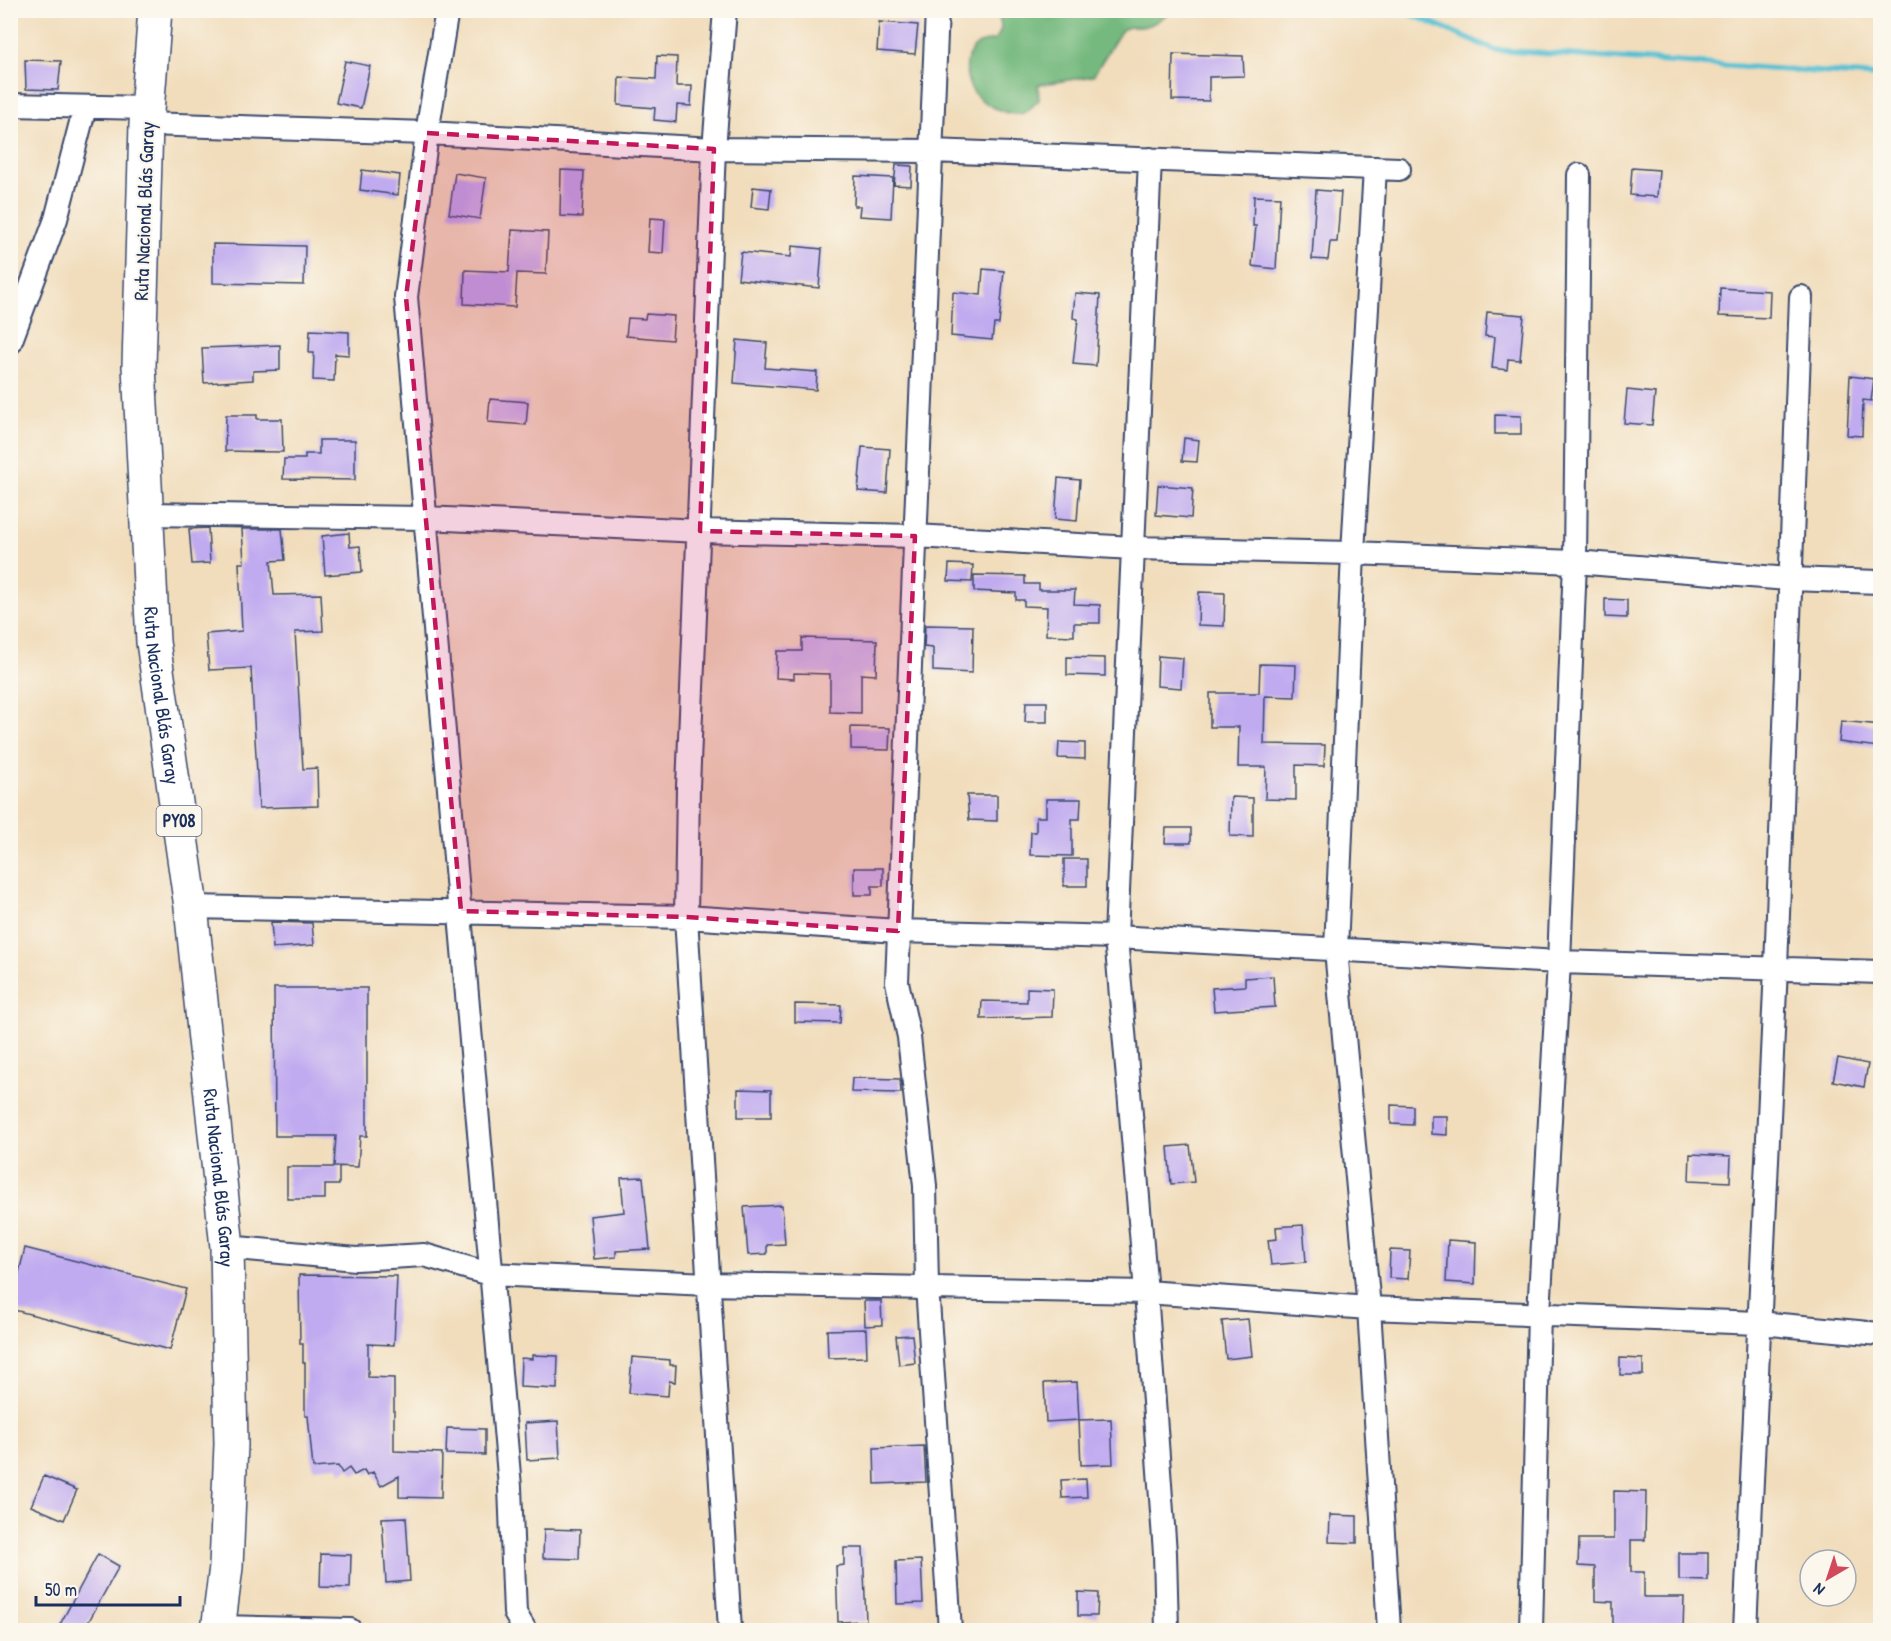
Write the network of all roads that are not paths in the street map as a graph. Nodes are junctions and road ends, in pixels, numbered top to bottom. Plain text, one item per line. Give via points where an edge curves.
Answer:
1 (155, 10) edge
2 (447, 10) edge
3 (724, 10) edge
4 (937, 10) edge
5 (10, 105) edge
6 (85, 107) junction
7 (147, 116) junction
8 (427, 133) junction
9 (714, 149) junction
10 (931, 151) junction
11 (1150, 159) junction
12 (1376, 168) junction
13 (1399, 169) dead end
14 (1579, 175) dead end
15 (1801, 297) dead end
16 (10, 343) edge
17 (148, 514) junction
18 (425, 518) junction
19 (700, 531) junction
20 (915, 537) junction
21 (1134, 548) junction
22 (1353, 553) junction
23 (1575, 562) junction
24 (1789, 579) junction
25 (1881, 582) edge
26 (191, 907) junction
27 (461, 911) junction
28 (686, 917) junction
29 (898, 931) junction
30 (1116, 937) junction
31 (1336, 950) junction
32 (1559, 962) junction
33 (1776, 968) junction
34 (1881, 972) edge
35 (227, 1247) junction
36 (489, 1274) junction
37 (708, 1284) junction
38 (927, 1286) junction
39 (1146, 1292) junction
40 (1368, 1308) junction
41 (1539, 1313) junction
42 (1759, 1323) junction
43 (1881, 1334) edge
44 (218, 1629) edge
45 (350, 1630) edge
46 (525, 1630) edge
47 (730, 1630) edge
48 (950, 1630) edge
49 (1167, 1630) edge
50 (1389, 1630) edge
51 (1531, 1630) edge
52 (1745, 1630) edge

1 - 7 highway, Ruta Nacional Blás Garay / PY08
2 - 8 street
3 - 9 street
4 - 10 street
5 - 6 street
6 - 7 street
6 - 16 street via 56,219
7 - 8 street
7 - 17 highway, Ruta Nacional Blás Garay / PY08 via 139,366
8 - 9 street
8 - 18 street via 406,297
9 - 10 street
9 - 19 street
10 - 11 street
10 - 20 street
11 - 12 street
11 - 21 street
12 - 13 street
12 - 22 street
14 - 23 street
15 - 24 street
17 - 18 street
17 - 26 highway, Ruta Nacional Blás Garay / PY08 via 153,642
18 - 19 street
18 - 27 street
19 - 20 street
19 - 28 street
20 - 21 street
20 - 29 street
21 - 22 street
21 - 30 street
22 - 23 street
22 - 31 street
23 - 24 street
23 - 32 street
24 - 25 street
24 - 33 street
26 - 27 street
26 - 35 highway, Ruta Nacional Blás Garay / PY08
27 - 28 street
27 - 36 street
28 - 29 street
28 - 37 street
29 - 30 street
29 - 38 street via 897,982 909,1037 925,1186
30 - 31 street
30 - 39 street
31 - 32 street
31 - 40 street
32 - 33 street
32 - 41 street
33 - 34 street
33 - 42 street
35 - 36 street via 356,1259 424,1255
35 - 44 highway, Ruta Nacional Blás Garay / PY08 via 231,1444 226,1567
36 - 37 street
36 - 46 street via 510,1487 515,1613
37 - 38 street
37 - 47 street
38 - 39 street
38 - 48 street
39 - 40 street
39 - 49 street
40 - 41 street
40 - 50 street
41 - 42 street
41 - 51 street
42 - 43 street
42 - 52 street
44 - 45 street

